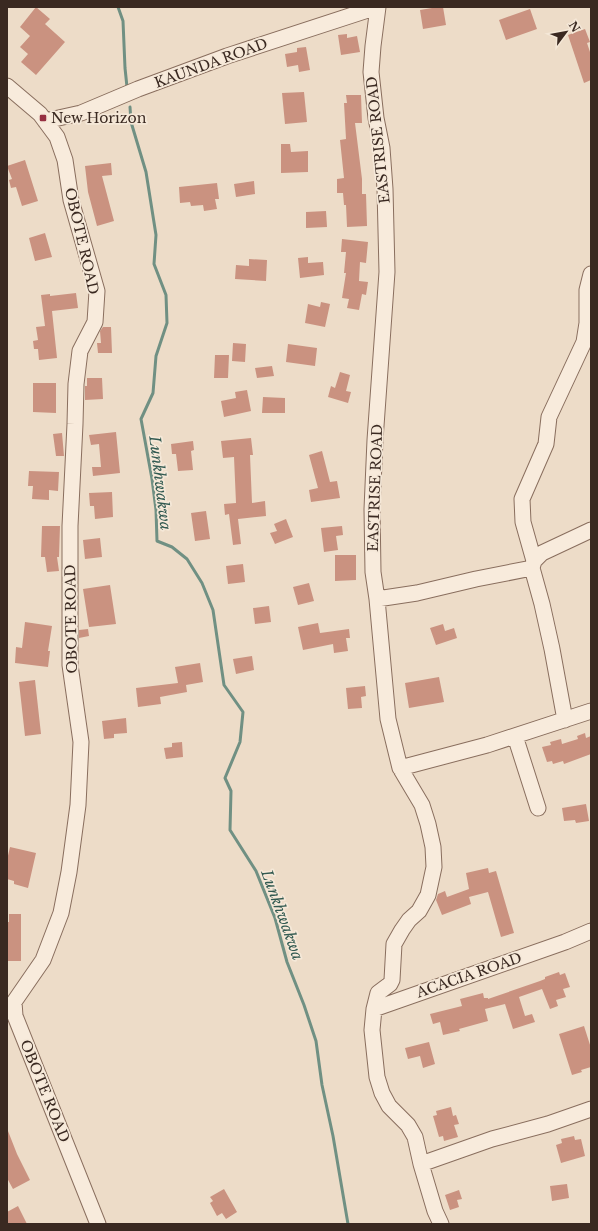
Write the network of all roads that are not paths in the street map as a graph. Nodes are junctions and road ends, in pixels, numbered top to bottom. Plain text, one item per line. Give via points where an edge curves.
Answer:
1 (378, 7) edge
2 (7, 86) edge
3 (45, 121) junction
4 (591, 274) edge
5 (591, 530) edge
6 (533, 564) junction
7 (377, 599) junction
8 (591, 711) edge
9 (565, 720) junction
10 (515, 736) junction
11 (400, 768) junction
12 (538, 808) dead end
13 (591, 931) edge
14 (13, 992) edge
15 (374, 1009) junction
16 (591, 1109) edge
17 (421, 1164) junction
18 (98, 1224) edge
19 (441, 1224) edge

1 - 3 street, KAUNDA ROAD via 227,56 81,113
1 - 7 street, EASTRISE ROAD via 371,72 382,148 387,272 372,509 373,572
2 - 3 street, OBOTE ROAD
3 - 14 street, OBOTE ROAD via 57,137 65,160 71,200 97,291 95,322 80,352 76,384 70,526 70,665 82,742 78,805 61,913 43,960
4 - 6 street via 587,290 584,342 549,417 546,444 522,499 523,522
5 - 6 street via 542,553
6 - 7 street via 417,593
6 - 9 street
7 - 11 street, EASTRISE ROAD via 388,719
8 - 9 street
9 - 10 street
10 - 11 street
10 - 12 street
11 - 15 street, EASTRISE ROAD via 422,805 433,847 434,867 428,894 394,944 392,980 378,993
13 - 15 street, ACACIA ROAD
14 - 18 street, OBOTE ROAD via 15,1016
15 - 17 street, EASTRISE ROAD via 372,1030 377,1077 389,1106 408,1125 415,1137
16 - 17 street
17 - 19 street, EASTRISE ROAD

